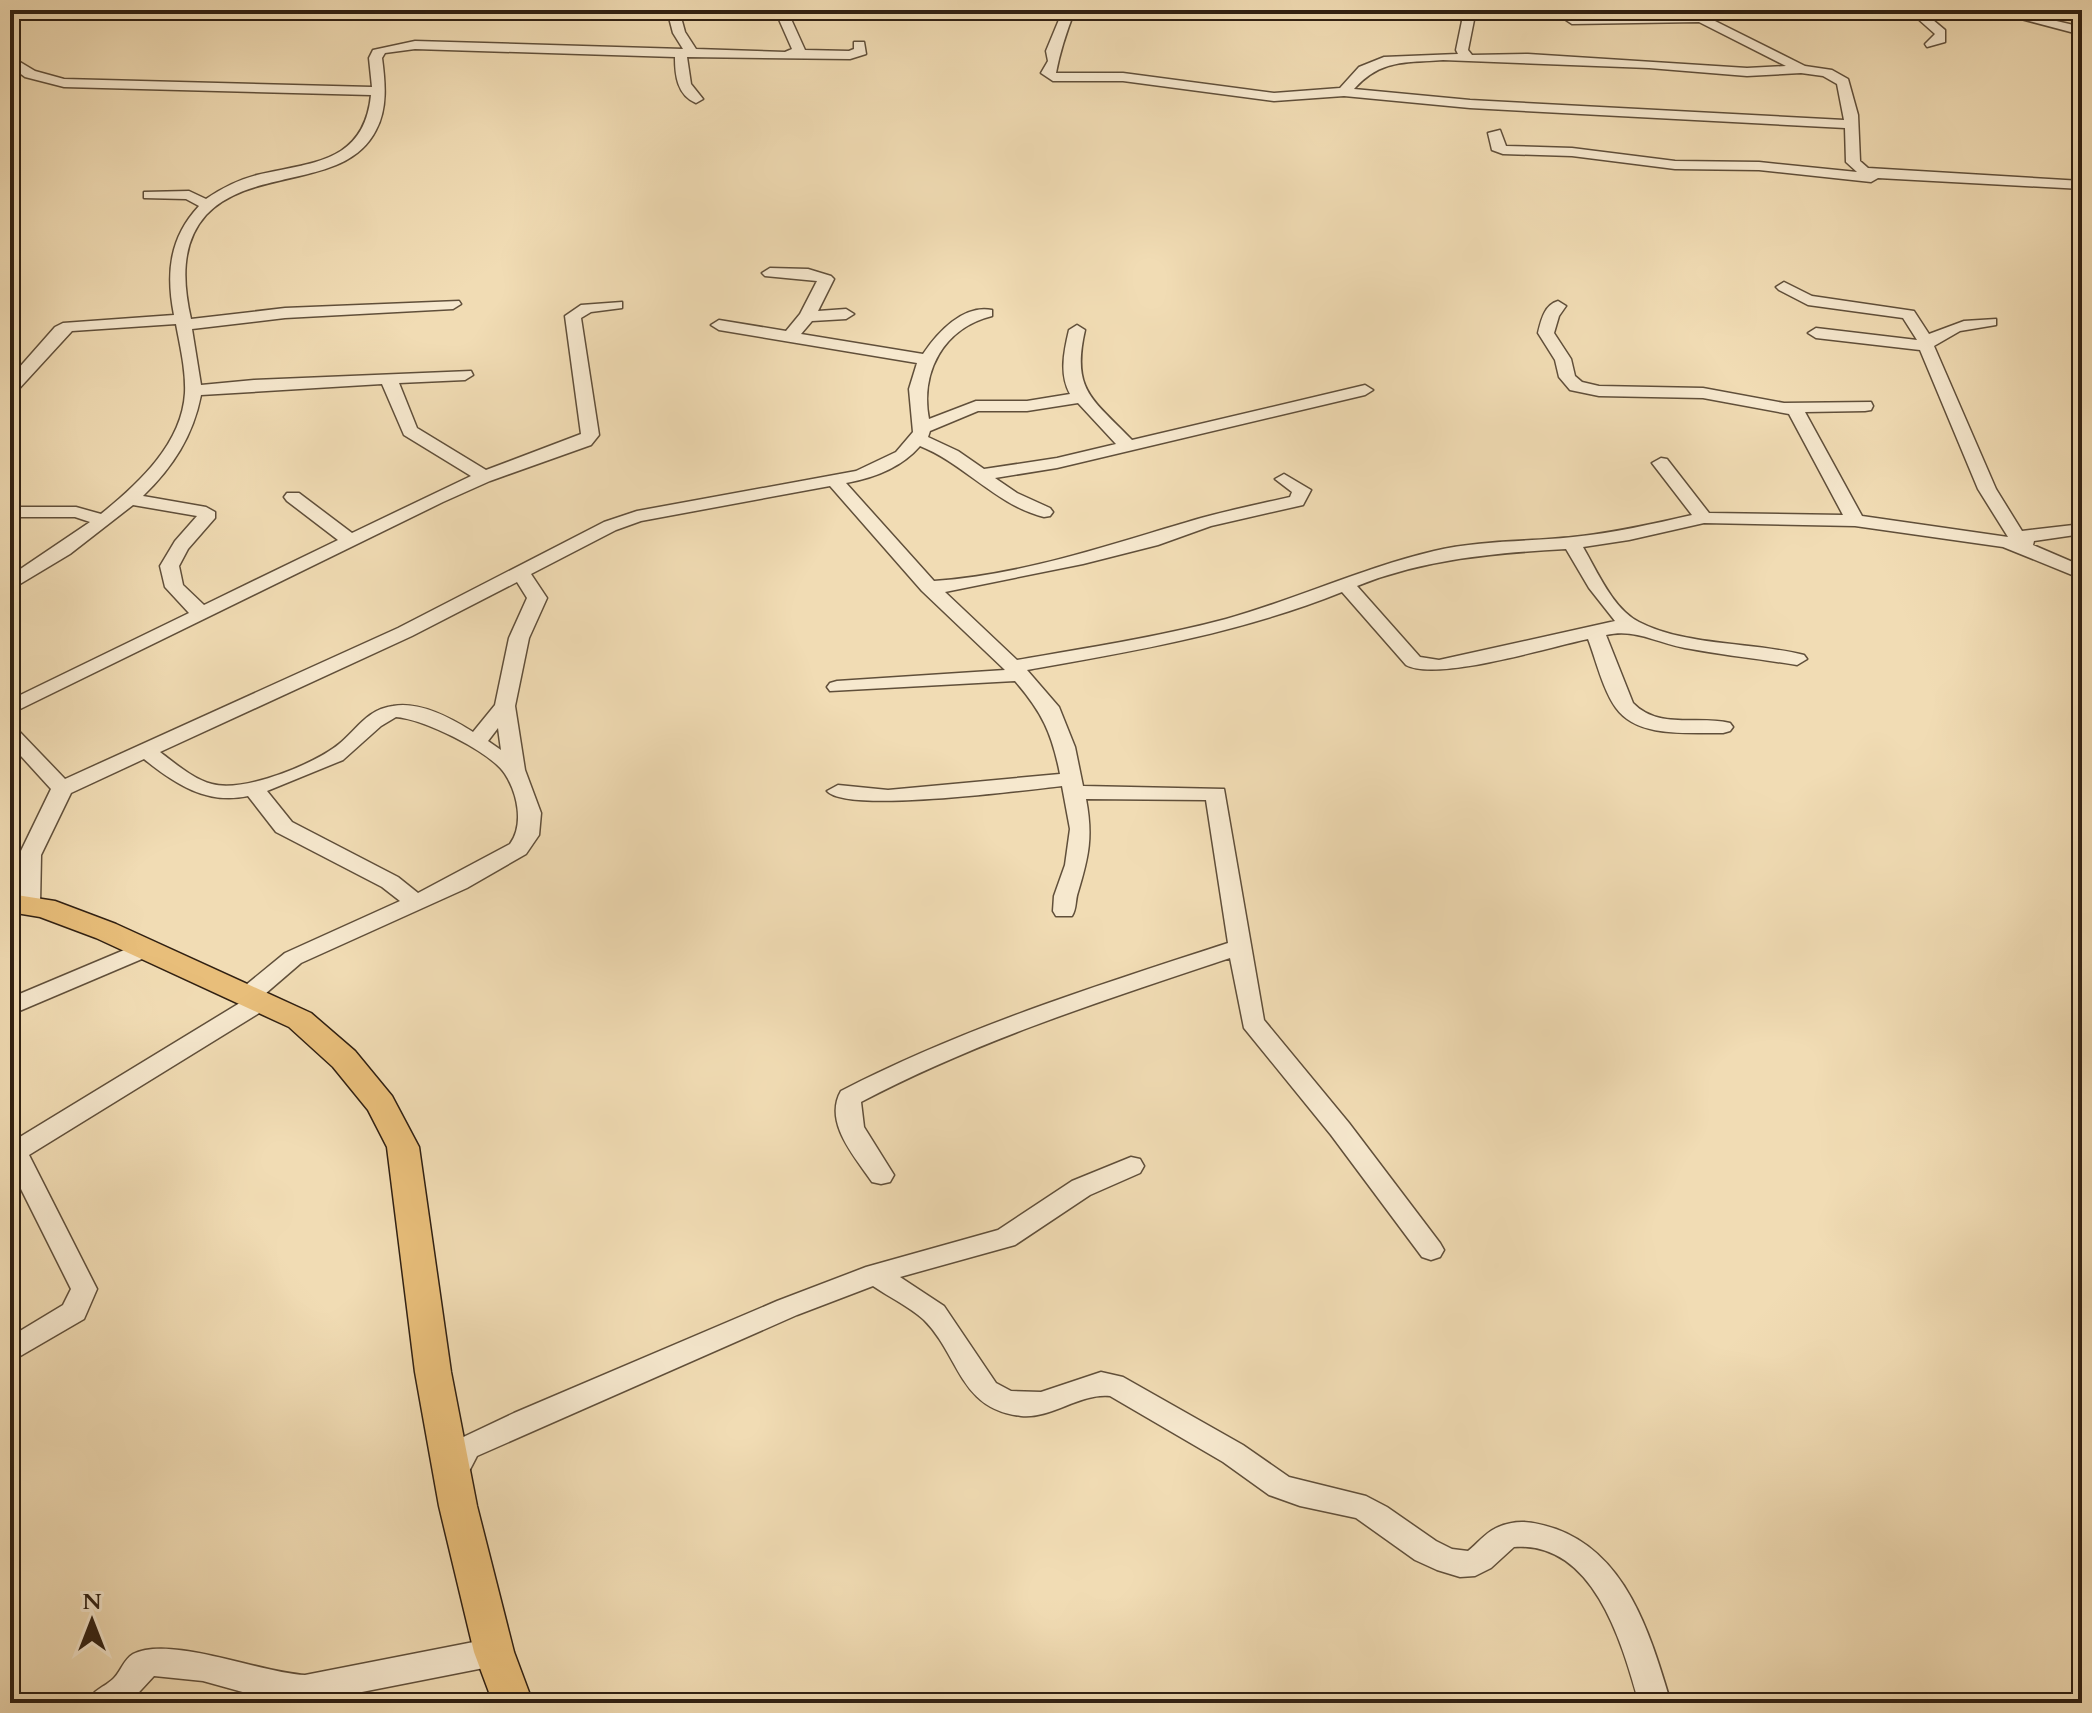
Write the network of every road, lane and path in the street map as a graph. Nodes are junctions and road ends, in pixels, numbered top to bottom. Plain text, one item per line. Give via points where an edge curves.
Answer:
1 (673, 10) edge
2 (882, 10) edge
3 (1069, 10) edge
4 (1458, 10) edge
5 (1914, 10) edge
6 (1993, 10) edge
7 (2057, 10) edge
8 (782, 13) edge
9 (1572, 20) dead end
10 (2050, 23) junction
11 (2082, 31) edge
12 (1931, 44) dead end
13 (859, 45) dead end
14 (685, 54) junction
15 (797, 54) junction
16 (1468, 59) junction
17 (10, 60) edge
18 (1801, 69) junction
19 (378, 91) junction
20 (1344, 92) junction
21 (696, 99) dead end
22 (1851, 124) junction
23 (1495, 133) dead end
24 (1874, 173) junction
25 (2082, 185) edge
26 (149, 195) dead end
27 (207, 205) junction
28 (770, 273) dead end
29 (1784, 287) dead end
30 (453, 304) dead end
31 (616, 305) dead end
32 (1558, 306) dead end
33 (986, 313) dead end
34 (846, 314) dead end
35 (807, 316) junction
36 (183, 322) junction
37 (1990, 322) dead end
38 (719, 325) dead end
39 (1077, 330) dead end
40 (1816, 333) dead end
41 (791, 335) junction
42 (1926, 344) junction
43 (930, 360) junction
44 (465, 375) dead end
45 (389, 380) junction
46 (10, 388) edge
47 (1365, 390) dead end
48 (194, 391) junction
49 (1080, 398) junction
50 (1865, 406) dead end
51 (1780, 408) junction
52 (920, 433) junction
53 (1128, 446) junction
54 (1661, 463) dead end
55 (982, 475) junction
56 (484, 477) junction
57 (1284, 479) dead end
58 (836, 482) junction
59 (293, 497) dead end
60 (130, 499) junction
61 (10, 512) edge
62 (1044, 512) dead end
63 (1704, 518) junction
64 (105, 521) junction
65 (1855, 521) junction
66 (2082, 529) edge
67 (349, 541) junction
68 (1572, 543) junction
69 (2023, 547) junction
70 (521, 573) junction
71 (2082, 573) edge
72 (1344, 583) junction
73 (10, 584) edge
74 (929, 587) junction
75 (202, 614) junction
76 (1623, 623) junction
77 (1594, 630) junction
78 (1797, 659) dead end
79 (1016, 671) junction
80 (837, 687) dead end
81 (505, 706) junction
82 (10, 708) edge
83 (1723, 727) dead end
84 (10, 733) edge
85 (476, 742) junction
86 (145, 750) junction
87 (514, 770) junction
88 (1071, 785) junction
89 (62, 789) junction
90 (255, 790) junction
91 (838, 791) dead end
92 (416, 902) junction
93 (20, 904) edge
94 (1064, 911) dead end
95 (1240, 947) junction
96 (148, 948) junction
97 (255, 998) junction
98 (10, 1007) edge
99 (12, 1154) edge
100 (1131, 1166) dead end
101 (881, 1175) dead end
102 (1431, 1250) dead end
103 (875, 1274) junction
104 (10, 1351) edge
105 (453, 1474) junction
106 (494, 1652) junction
107 (103, 1703) edge
108 (513, 1703) edge
109 (1655, 1703) edge

1 - 14 street via 679,33 689,45
2 - 8 street via 864,16
3 - 20 street via 1052,51 1048,73 1053,77 1123,77 1274,97
4 - 16 street via 1468,20 1462,50
5 - 12 street via 1941,33 1941,39
6 - 10 street
7 - 10 street
8 - 15 street
9 - 18 street via 1701,18
10 - 11 street
13 - 15 street via 861,51 850,55
14 - 15 street
14 - 19 street via 400,45 377,54
14 - 21 street via 680,74
16 - 18 street via 1537,58 1747,72
16 - 20 street via 1389,60 1364,70
17 - 19 street via 30,74 64,83
18 - 22 street via 1843,82
19 - 27 street via 372,125 353,149 319,166 245,182
20 - 22 street
22 - 24 street via 1853,162
23 - 24 street via 1497,147 1503,150 1858,177 1876,177
24 - 25 street
26 - 27 street via 189,195
27 - 36 street via 179,245
28 - 35 street via 826,279
29 - 42 street via 1808,300 1908,314
30 - 36 street
31 - 56 street via 587,308 573,316 590,435
32 - 51 street via 1546,333 1576,386 1703,393
33 - 43 street via 955,325
34 - 35 street
35 - 41 street
36 - 46 street via 69,326
36 - 48 street
37 - 42 street via 1938,334
38 - 41 street
39 - 49 street via 1072,380
40 - 42 street
41 - 43 street
42 - 69 street via 1987,489
43 - 52 street via 917,386
44 - 45 street
45 - 48 street
45 - 56 street via 410,431
47 - 53 street
48 - 60 street via 192,409 173,447
49 - 52 street via 976,406
49 - 53 street
50 - 51 street
51 - 65 street via 1795,410
52 - 55 street
52 - 58 street via 902,456
53 - 55 street
54 - 63 street
55 - 62 street via 1009,499
56 - 67 street
57 - 74 street via 1302,490 1297,501 1083,558
58 - 70 street via 637,516
58 - 74 street
59 - 67 street
60 - 64 street
60 - 75 street via 206,512 170,562 177,594
61 - 64 street via 76,512
63 - 65 street
63 - 68 street
64 - 73 street
65 - 69 street
66 - 69 street via 2026,536
67 - 75 street
68 - 72 street via 1437,556
68 - 76 street via 1591,581
69 - 71 street
70 - 81 street via 537,598 519,638
70 - 86 street
72 - 77 street via 1420,665 1439,666
72 - 79 street via 1232,623
74 - 79 street
75 - 82 street
76 - 77 street
76 - 78 street via 1683,642
77 - 83 street via 1632,715 1653,722
79 - 80 street
79 - 88 street via 1049,707 1065,747
81 - 85 street
81 - 87 street
84 - 89 street
85 - 87 street
85 - 90 street via 444,723 393,711 343,750
86 - 89 street
86 - 90 street via 183,780 208,791
87 - 92 street via 530,813 528,835 518,849
88 - 91 street via 888,796
88 - 94 street via 1081,835
88 - 95 street via 1216,794
89 - 93 street via 30,855
90 - 92 street via 284,827 390,882
92 - 97 street via 293,958
93 - 96 main road
95 - 101 street via 993,1031 850,1097 849,1122
95 - 102 street via 1252,1022
96 - 97 main road
96 - 98 street
97 - 99 street via 80,1116
97 - 105 main road via 300,1020 344,1059 381,1104 403,1147 433,1372
99 - 104 street via 84,1289 74,1312
100 - 103 street via 1081,1188 1006,1238
103 - 105 street via 467,1448
103 - 109 street via 934,1313 995,1398 1040,1404 1091,1386 1114,1385 1222,1445 1276,1486 1361,1507 1421,1550 1451,1563 1480,1562 1510,1536 1557,1542 1582,1557 1606,1585 1636,1640
105 - 106 main road
106 - 107 street via 305,1689 154,1662 141,1665 124,1689
106 - 108 main road

